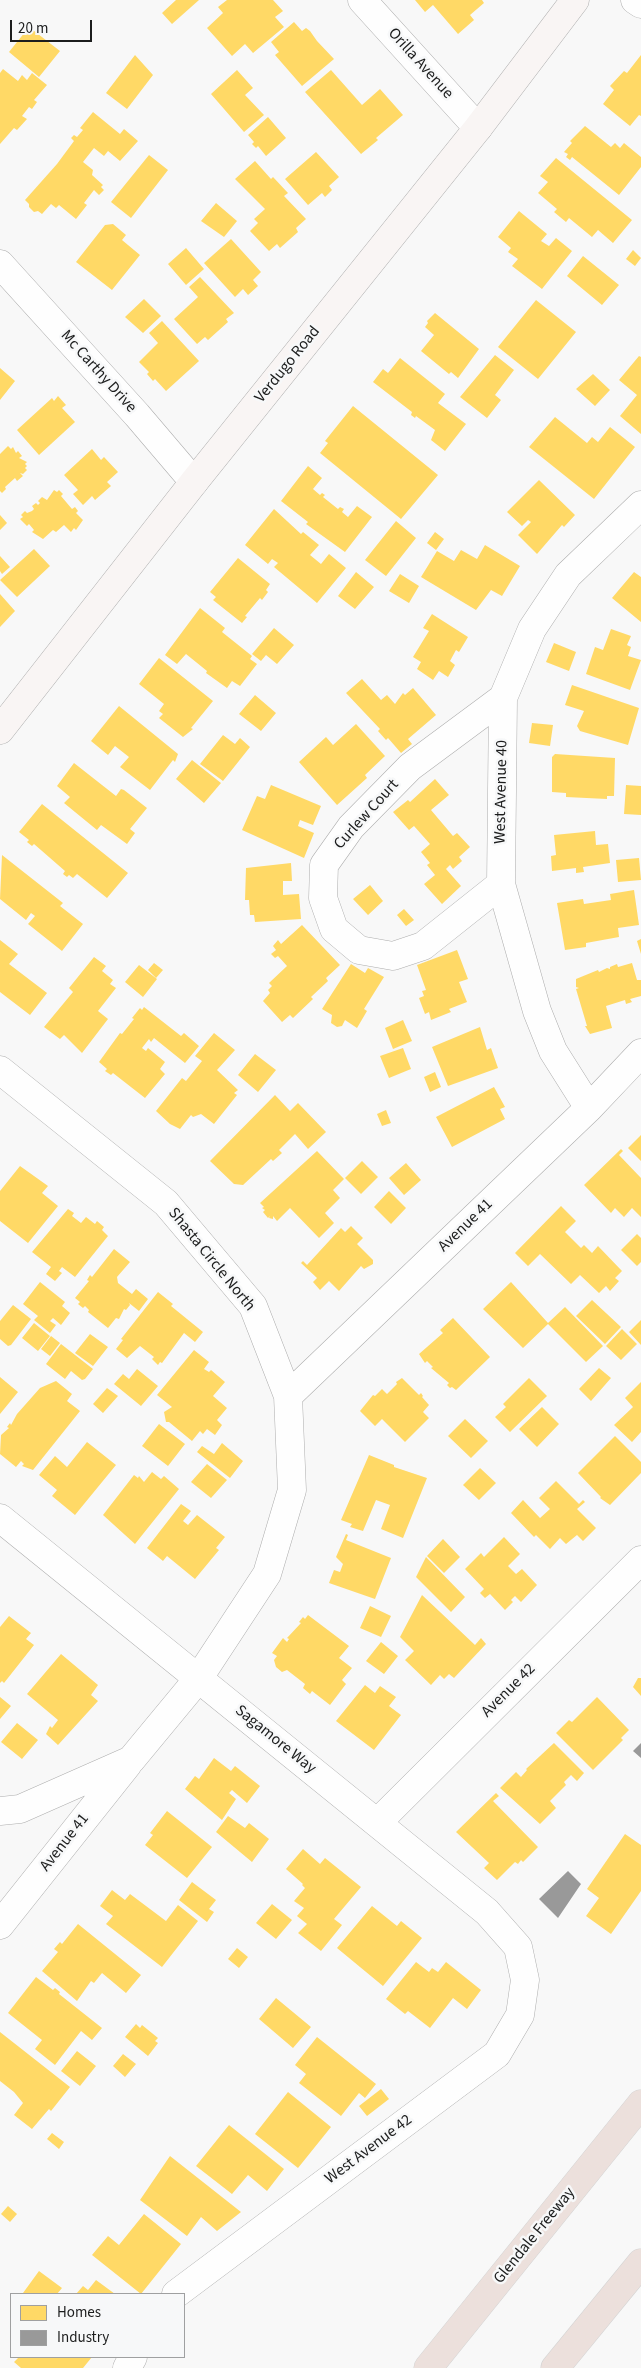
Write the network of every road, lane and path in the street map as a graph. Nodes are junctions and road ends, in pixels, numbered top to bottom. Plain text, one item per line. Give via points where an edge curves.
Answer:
1 (362, 0) edge
2 (575, 0) edge
3 (635, 0) edge
4 (641, 4) edge
5 (478, 128) junction
6 (0, 264) edge
7 (194, 482) junction
8 (641, 505) edge
9 (503, 698) junction
10 (0, 730) edge
11 (500, 884) junction
12 (641, 1053) edge
13 (0, 1070) edge
14 (589, 1108) junction
15 (288, 1396) junction
16 (0, 1518) edge
17 (641, 1560) edge
18 (198, 1679) junction
19 (130, 1760) junction
20 (0, 1811) edge
21 (378, 1822) junction
22 (0, 1926) edge
23 (525, 1980) joint
24 (641, 2104) edge
25 (641, 2263) edge
26 (177, 2293) edge
27 (428, 2368) edge
28 (555, 2368) edge

1 - 5 street, Orilla Avenue
2 - 5 main road, Verdugo Road
3 - 4 street
5 - 7 main road, Verdugo Road
6 - 7 street, Mc Carthy Drive
7 - 10 main road, Verdugo Road
8 - 9 street, West Avenue 40 via 568,574 532,629
9 - 11 street, West Avenue 40
9 - 11 street, Curlew Court via 410,767 352,827 324,865 323,898 334,929 359,950 393,956 423,946
11 - 14 street, West Avenue 40 via 537,1010 553,1050
12 - 14 street, Avenue 41
13 - 15 street, Shasta Circle North via 166,1203 253,1306
14 - 15 street, Avenue 41
15 - 18 street, Shasta Circle North via 292,1490 268,1574
16 - 18 street, Sagamore Way
17 - 21 street, Avenue 42
18 - 19 street, Avenue 41
18 - 21 street, Sagamore Way
19 - 20 street via 20,1809
19 - 22 street, Avenue 41
21 - 23 street, Sagamore Way via 487,1912 518,1948
23 - 26 street, West Avenue 42 via 520,2015 496,2054
24 - 27 highway, Glendale Freeway
25 - 28 highway

